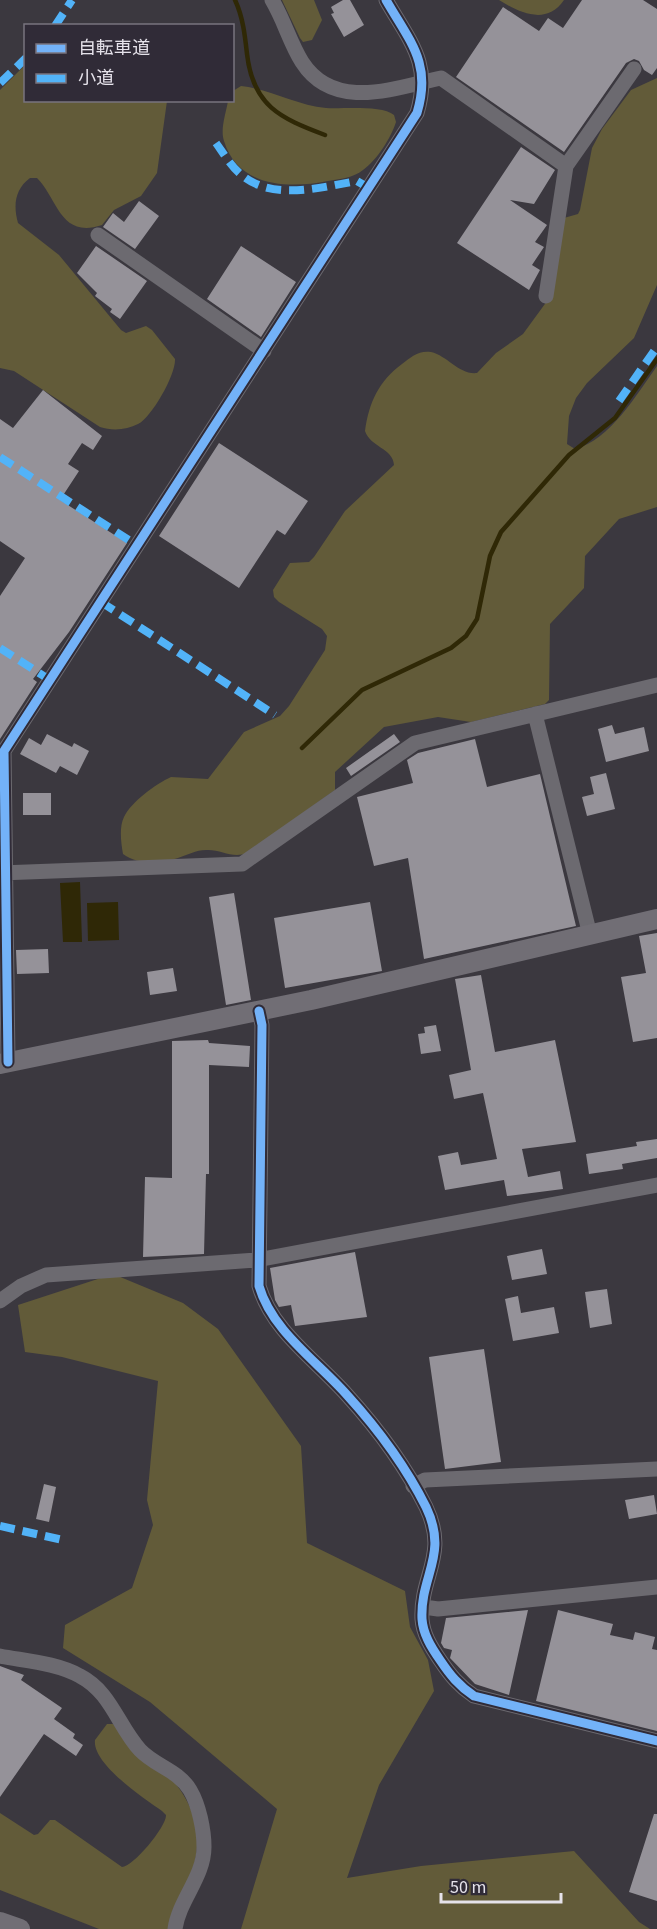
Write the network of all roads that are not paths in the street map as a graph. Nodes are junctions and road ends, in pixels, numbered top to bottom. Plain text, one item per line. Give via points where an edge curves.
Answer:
1 (272, 0) edge
2 (386, 0) edge
3 (634, 69) dead end
4 (424, 81) junction
5 (566, 166) junction
6 (98, 235) dead end
7 (546, 296) dead end
8 (264, 351) junction
9 (657, 685) edge
10 (535, 714) junction
11 (3, 747) edge
12 (3, 873) edge
13 (657, 919) edge
14 (590, 935) junction
15 (260, 1011) junction
16 (4, 1063) edge
17 (657, 1185) edge
18 (257, 1260) junction
19 (0, 1301) edge
20 (657, 1469) edge
21 (413, 1486) junction
22 (657, 1587) edge
23 (424, 1607) junction
24 (0, 1656) edge
25 (657, 1741) edge
26 (0, 1922) edge
27 (20, 1929) edge
28 (175, 1929) edge

1 - 4 street via 303,64 329,86 362,94
2 - 4 street via 422,63
3 - 5 street
4 - 5 street via 441,78
4 - 8 street via 412,122
5 - 7 street
6 - 8 street
8 - 11 street
9 - 10 street
10 - 12 street via 415,743 242,864
10 - 14 street
11 - 12 street
12 - 16 street
13 - 14 street
14 - 15 street
15 - 16 street
15 - 18 street
17 - 18 street
18 - 19 street via 45,1275
18 - 21 street via 259,1286 270,1313 362,1412
20 - 21 street via 425,1480
21 - 23 street via 435,1532 434,1563
22 - 23 street via 438,1609
23 - 25 street via 425,1634 432,1648 454,1680 474,1696
24 - 28 street via 63,1669 94,1685 142,1752 180,1778 190,1790 204,1848 198,1874 180,1908
26 - 27 street

